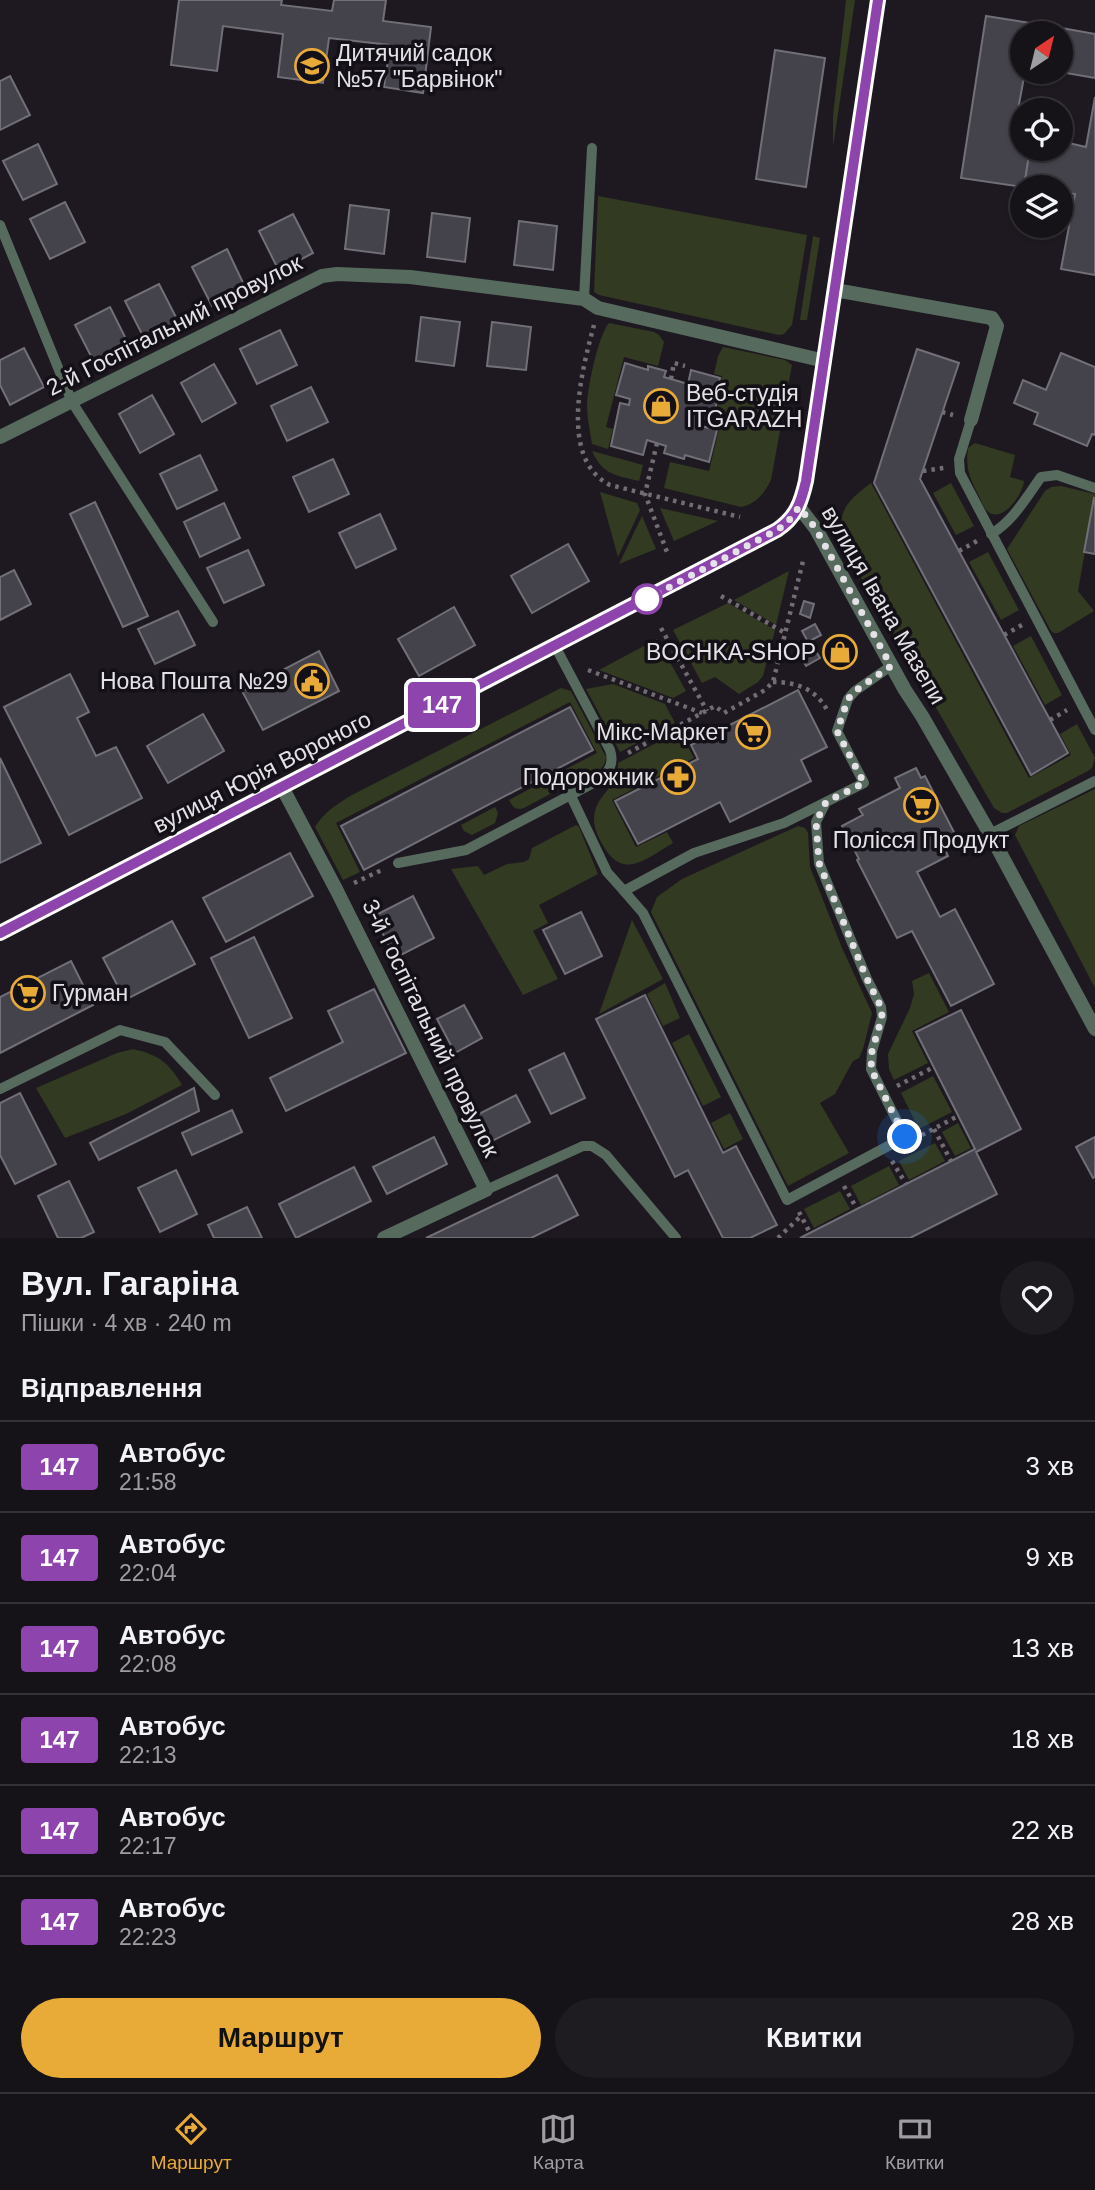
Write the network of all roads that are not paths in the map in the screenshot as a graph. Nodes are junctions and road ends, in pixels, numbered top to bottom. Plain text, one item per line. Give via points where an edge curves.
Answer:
1 (878, 0) edge
2 (592, 148) dead end
3 (0, 225) edge
4 (835, 290) junction
5 (584, 299) junction
6 (825, 361) junction
7 (72, 402) junction
8 (971, 420) joint
9 (0, 437) edge
10 (1095, 488) edge
11 (799, 507) junction
12 (990, 534) junction
13 (213, 622) dead end
14 (555, 646) junction
15 (891, 666) junction
16 (1095, 730) edge
17 (1095, 781) edge
18 (282, 787) junction
19 (570, 794) junction
20 (826, 802) junction
21 (990, 834) junction
22 (398, 863) road end
23 (624, 891) junction
24 (0, 933) edge
25 (1095, 1029) edge
26 (0, 1089) edge
27 (215, 1095) dead end
28 (486, 1190) junction
29 (384, 1238) edge
30 (676, 1238) edge

1 - 4 main road, вулиця Івана Мазепи
2 - 5 lane
3 - 7 lane
4 - 6 main road, вулиця Івана Мазепи
4 - 8 street via 992,318 998,326
5 - 6 street, 2-й Госпітальний провулок via 598,307
5 - 7 street, 2-й Госпітальний провулок via 410,277 322,276
6 - 11 main road, вулиця Івана Мазепи
7 - 9 street, 2-й Госпітальний провулок
7 - 13 lane
8 - 12 lane via 960,473
10 - 12 lane via 1057,475 1041,477 1011,519
11 - 14 main road, вулиця Юрія Вороного via 777,530
11 - 15 street, вулиця Івана Мазепи via 816,529
12 - 16 lane
14 - 18 main road, вулиця Юрія Вороного
14 - 19 lane via 612,761 601,779
15 - 20 lane via 848,699 837,731 864,783
15 - 21 street, вулиця Івана Мазепи
17 - 21 lane
18 - 24 main road, вулиця Юрія Вороного
18 - 28 street, 3-й Госпітальний провулок
19 - 22 lane via 466,850
19 - 23 lane via 607,872
20 - 23 lane via 784,823 694,853
20 - 23 lane via 816,822 819,863 881,1007 871,1069 905,1137 792,1198 787,1200 643,913
21 - 25 street, вулиця Івана Мазепи
26 - 27 lane via 120,1030 165,1042
28 - 29 street, 3-й Госпітальний провулок
28 - 30 lane via 592,1146 606,1155

